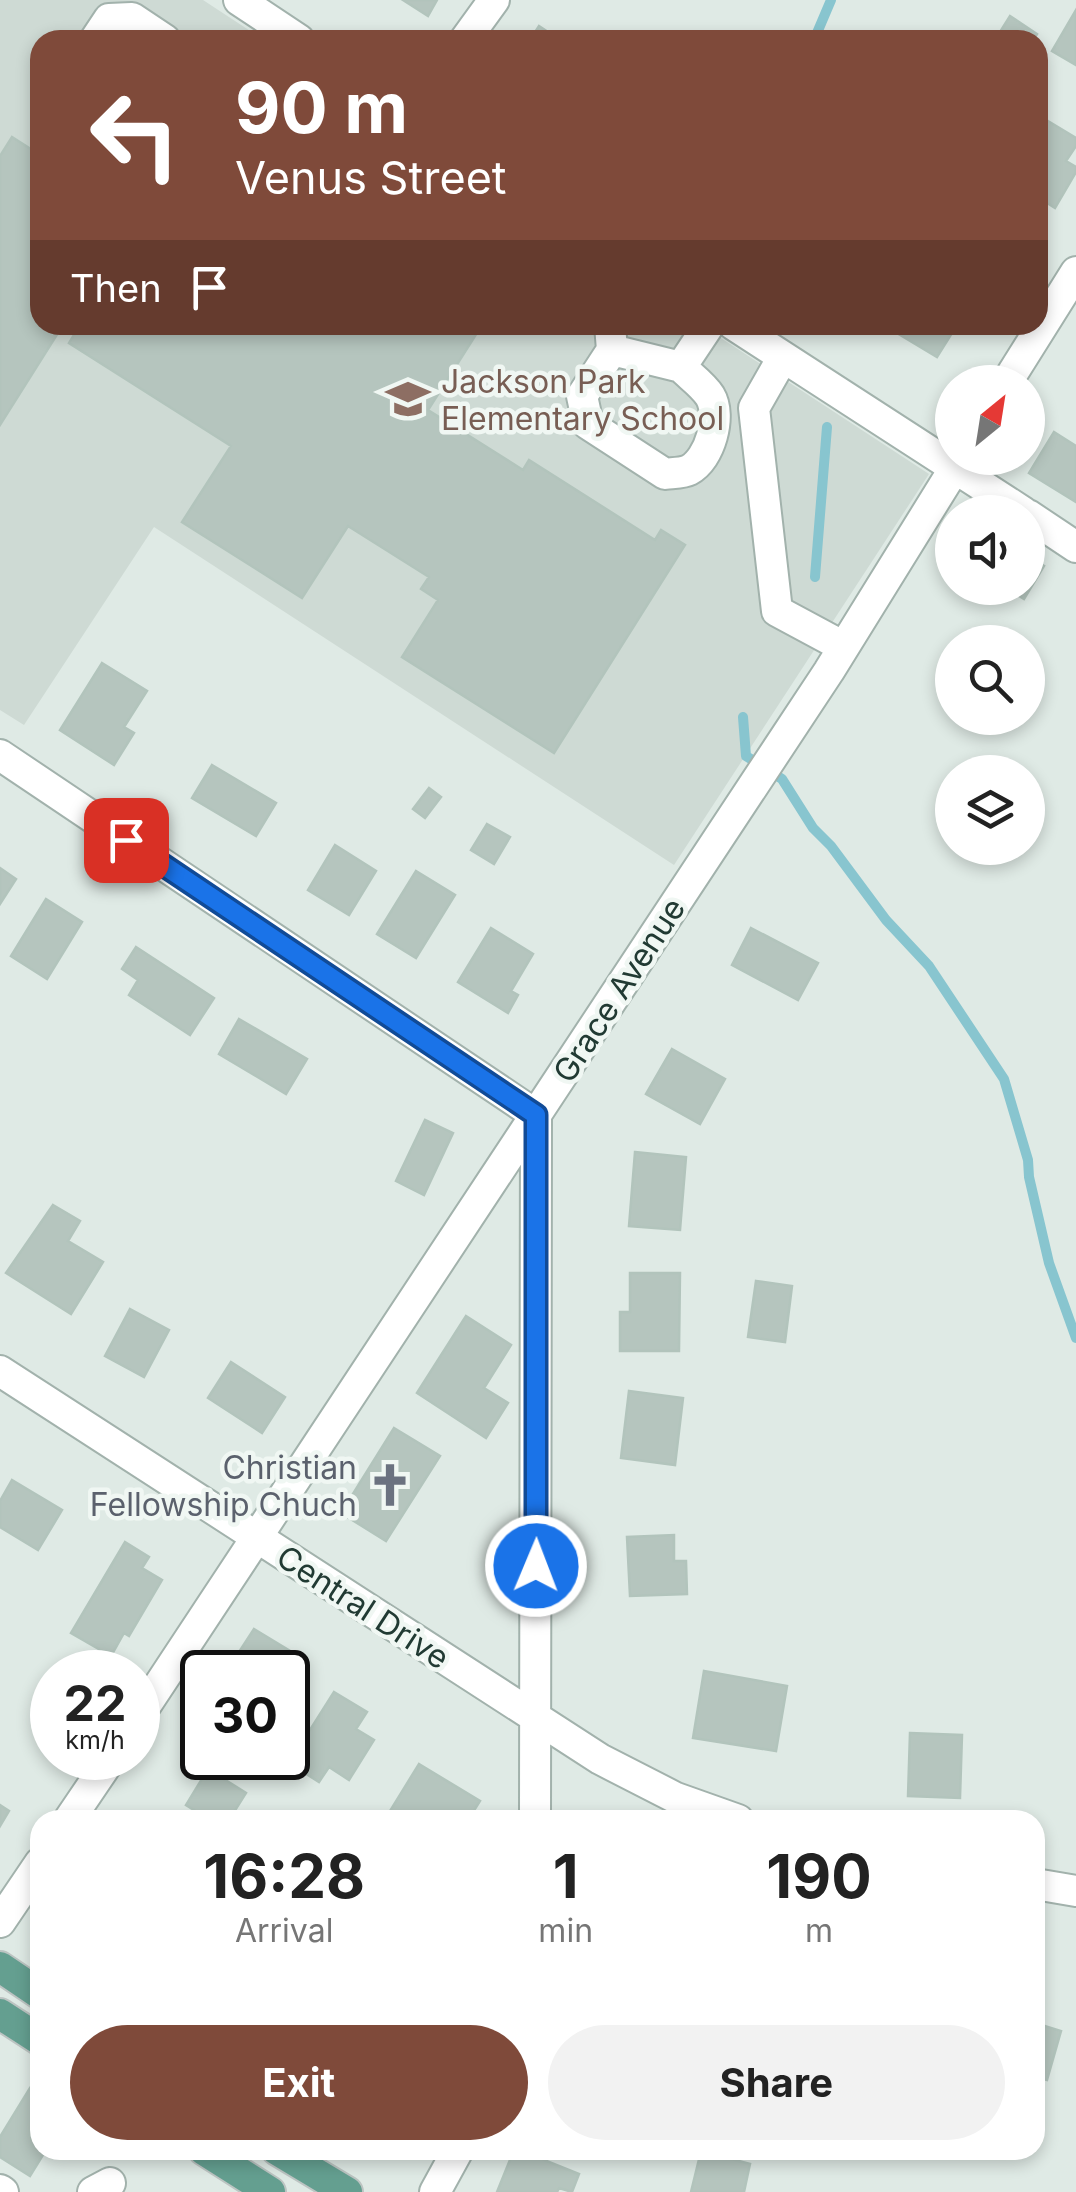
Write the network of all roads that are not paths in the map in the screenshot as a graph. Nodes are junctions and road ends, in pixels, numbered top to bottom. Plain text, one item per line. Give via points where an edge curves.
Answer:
1 (239, 0) edge
2 (494, 0) edge
3 (102, 30) edge
4 (151, 30) edge
5 (284, 30) edge
6 (472, 30) edge
7 (1076, 272) edge
8 (1048, 317) edge
9 (701, 335) edge
10 (750, 335) edge
11 (1036, 335) edge
12 (611, 337) edge
13 (784, 357) junction
14 (1018, 365) edge
15 (681, 366) junction
16 (935, 449) edge
17 (951, 475) edge
18 (974, 475) edge
19 (1000, 495) edge
20 (1045, 527) edge
21 (1076, 547) edge
22 (844, 646) junction
23 (0, 755) edge
24 (536, 1115) junction
25 (0, 1372) edge
26 (258, 1538) junction
27 (160, 1684) edge
28 (534, 1718) junction
29 (95, 1780) edge
30 (76, 1810) edge
31 (536, 1810) edge
32 (710, 1810) edge
33 (30, 1878) edge
34 (1045, 1886) edge
35 (1076, 1891) edge
36 (0, 1922) edge
37 (0, 1967) edge
38 (30, 1987) edge
39 (0, 2014) edge
40 (30, 2034) edge
41 (220, 2160) edge
42 (294, 2160) edge
43 (453, 2160) edge
44 (270, 2192) edge
45 (347, 2192) edge
46 (435, 2192) edge

1 - 5 street
2 - 6 street
3 - 4 street via 109,19 132,18
7 - 8 street
9 - 15 street
10 - 13 street
11 - 14 street
12 - 15 street
12 - 15 street via 582,396 588,424 665,474 688,471 702,458 716,415 710,396
13 - 16 street
13 - 22 street via 754,408 777,611
17 - 22 street, Grace Avenue
18 - 19 street
20 - 21 street
22 - 24 street, Grace Avenue
23 - 24 street
24 - 26 street, Grace Avenue
24 - 28 street
25 - 26 street, Central Drive
26 - 27 street, Grace Avenue
26 - 28 street, Central Drive
28 - 31 street
28 - 32 street, Central Drive via 600,1760
29 - 30 street
33 - 36 street
34 - 35 street
37 - 38 main road
39 - 40 main road
41 - 44 main road
42 - 45 main road
43 - 46 street

